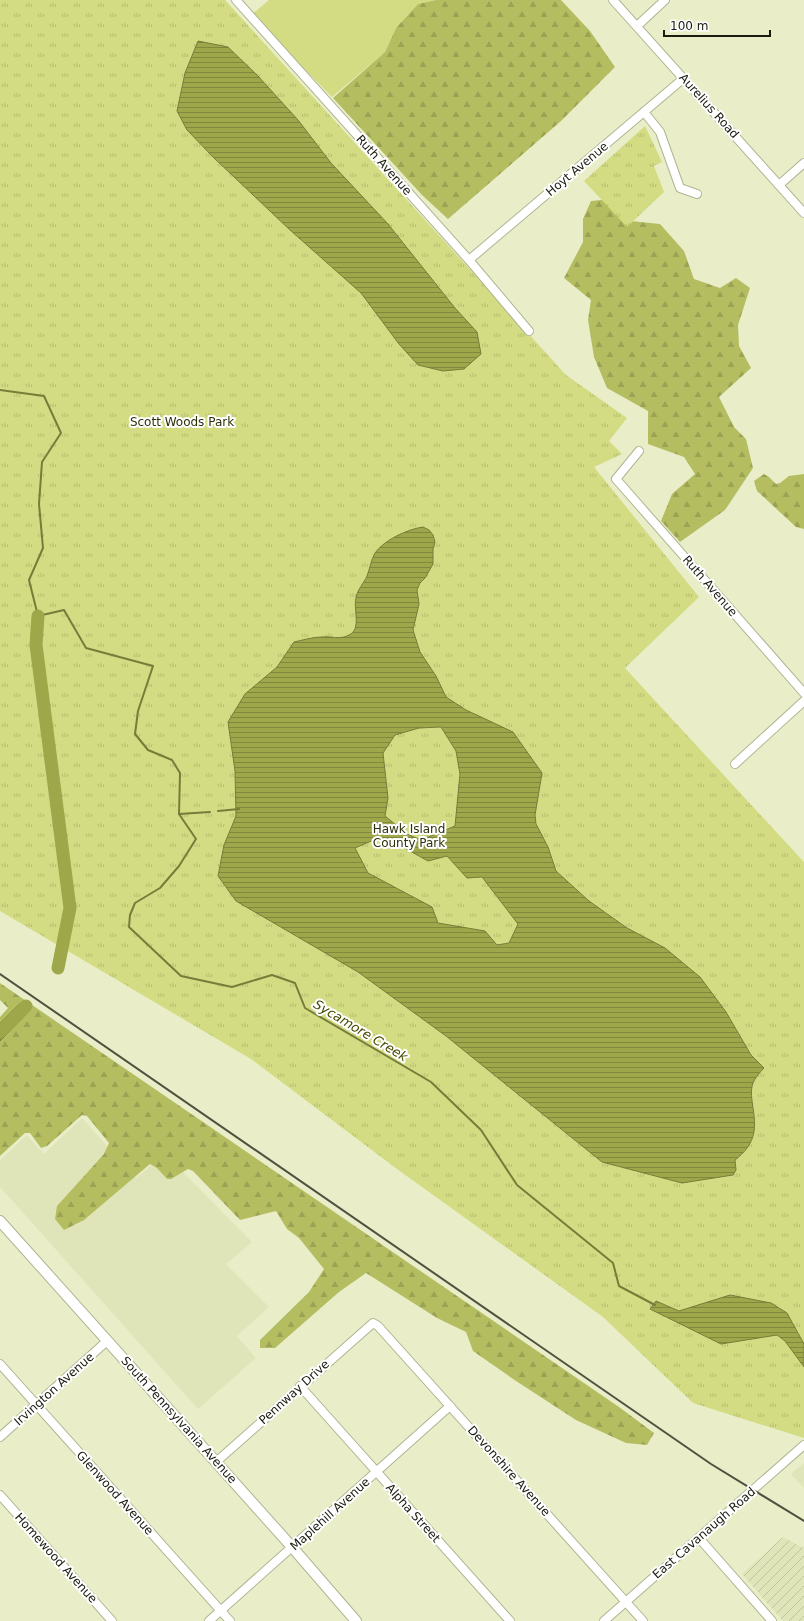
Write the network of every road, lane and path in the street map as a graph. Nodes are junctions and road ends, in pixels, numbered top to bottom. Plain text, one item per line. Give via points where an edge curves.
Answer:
1 (236, 0) edge
2 (613, 0) edge
3 (665, 0) edge
4 (637, 26) junction
5 (684, 78) junction
6 (644, 112) junction
7 (804, 163) edge
8 (779, 186) junction
9 (698, 194) dead end
10 (804, 213) edge
11 (469, 260) junction
12 (529, 331) dead end
13 (639, 451) dead end
14 (804, 693) edge
15 (804, 701) edge
16 (735, 764) dead end
17 (0, 1221) edge
18 (373, 1323) joint
19 (107, 1341) junction
20 (0, 1364) edge
21 (300, 1386) junction
22 (36, 1405) junction
23 (450, 1406) junction
24 (0, 1437) edge
25 (804, 1445) edge
26 (216, 1462) junction
27 (377, 1472) junction
28 (0, 1495) edge
29 (699, 1538) junction
30 (292, 1547) junction
31 (626, 1602) junction
32 (220, 1611) junction
33 (112, 1621) edge
34 (209, 1621) edge
35 (230, 1621) edge
36 (356, 1621) edge
37 (510, 1621) edge
38 (604, 1621) edge
39 (643, 1621) edge
40 (772, 1621) edge

1 - 11 street, Ruth Avenue
2 - 4 street, Aurelius Road
3 - 4 street
4 - 5 street, Aurelius Road
5 - 6 street, Hoyt Avenue
5 - 8 street, Aurelius Road
6 - 9 street via 660,132 680,188
6 - 11 street, Hoyt Avenue
7 - 8 street
8 - 10 street, Aurelius Road
11 - 12 street, Ruth Avenue
13 - 14 street, Ruth Avenue via 616,479
15 - 16 street
17 - 19 main road, South Pennsylvania Avenue
18 - 21 street, Pennway Drive
18 - 23 street, Devonshire Avenue
19 - 22 street, Irvington Avenue
19 - 26 main road, South Pennsylvania Avenue
20 - 22 street, Glenwood Avenue
21 - 26 street, Pennway Drive
21 - 27 street, Alpha Street
22 - 24 street, Irvington Avenue
22 - 32 street, Glenwood Avenue
23 - 27 street, Maplehill Avenue
23 - 31 street, Devonshire Avenue
25 - 29 street, East Cavanaugh Road
26 - 30 main road, South Pennsylvania Avenue
27 - 30 street, Maplehill Avenue
27 - 37 street, Alpha Street
28 - 33 street, Homewood Avenue
29 - 31 street, East Cavanaugh Road
29 - 40 street
30 - 32 street, Maplehill Avenue
30 - 36 main road, South Pennsylvania Avenue
31 - 38 street, East Cavanaugh Road
31 - 39 street, Devonshire Avenue
32 - 34 street, Maplehill Avenue
32 - 35 street, Glenwood Avenue

